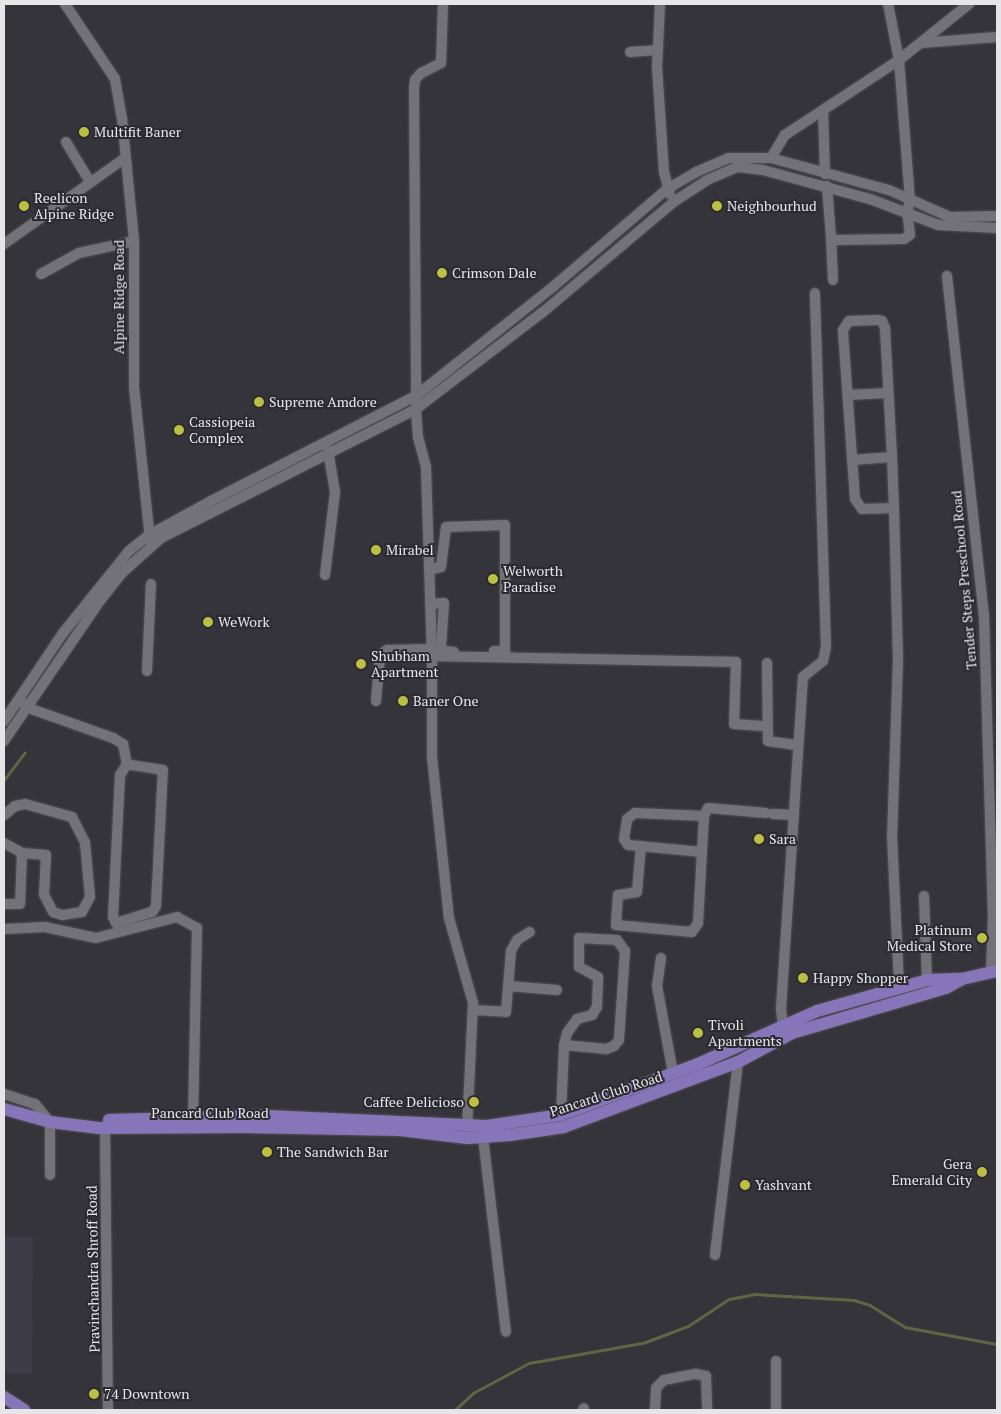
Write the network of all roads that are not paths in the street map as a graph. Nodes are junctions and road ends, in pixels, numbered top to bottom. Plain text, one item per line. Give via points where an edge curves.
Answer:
1 (65, 4) edge
2 (443, 4) edge
3 (660, 4) edge
4 (888, 4) edge
5 (969, 4) edge
6 (960, 7) edge
7 (997, 37) edge
8 (922, 43) junction
9 (657, 50) junction
10 (630, 52) dead end
11 (899, 60) junction
12 (823, 110) junction
13 (66, 142) dead end
14 (125, 158) junction
15 (771, 158) junction
16 (826, 174) junction
17 (90, 182) junction
18 (827, 186) junction
19 (667, 189) junction
20 (910, 200) junction
21 (675, 201) junction
22 (907, 212) junction
23 (997, 216) edge
24 (973, 217) junction
25 (979, 227) junction
26 (997, 228) edge
27 (831, 237) junction
28 (134, 241) junction
29 (4, 244) edge
30 (41, 274) dead end
31 (947, 276) dead end
32 (833, 280) dead end
33 (816, 293) dead end
34 (888, 393) junction
35 (417, 395) junction
36 (848, 395) junction
37 (416, 409) junction
38 (325, 444) junction
39 (329, 455) junction
40 (892, 457) junction
41 (852, 460) junction
42 (894, 508) junction
43 (149, 535) junction
44 (151, 546) junction
45 (429, 570) junction
46 (326, 576) dead end
47 (151, 584) dead end
48 (430, 604) junction
49 (432, 652) junction
50 (767, 663) dead end
51 (147, 671) dead end
52 (376, 701) dead end
53 (22, 703) junction
54 (4, 721) edge
55 (766, 726) junction
56 (4, 741) edge
57 (798, 745) junction
58 (127, 764) junction
59 (794, 815) junction
60 (4, 816) edge
61 (704, 816) junction
62 (4, 843) edge
63 (641, 846) junction
64 (702, 852) junction
65 (22, 853) junction
66 (924, 896) dead end
67 (4, 904) edge
68 (4, 929) edge
69 (530, 932) dead end
70 (661, 958) dead end
71 (994, 972) edge
72 (962, 979) junction
73 (927, 980) junction
74 (508, 986) junction
75 (899, 986) junction
76 (558, 990) dead end
77 (472, 1010) junction
78 (787, 1029) junction
79 (564, 1045) junction
80 (738, 1062) junction
81 (673, 1073) junction
82 (4, 1094) edge
83 (4, 1110) edge
84 (561, 1115) junction
85 (193, 1116) junction
86 (50, 1122) junction
87 (90, 1125) junction
88 (105, 1128) junction
89 (467, 1131) junction
90 (483, 1137) junction
91 (50, 1175) dead end
92 (715, 1255) dead end
93 (506, 1332) dead end
94 (776, 1361) dead end
95 (4, 1397) edge
96 (24, 1410) edge
97 (108, 1410) edge
98 (655, 1410) edge
99 (708, 1410) edge
100 (776, 1410) edge

1 - 14 street, Alpine Ridge Road via 115,79
2 - 35 street via 440,63 422,73 415,80 414,88
3 - 9 street
4 - 11 street
5 - 6 street
6 - 8 street
7 - 8 street
8 - 11 street
9 - 10 street
9 - 19 street
11 - 12 street
11 - 20 street
12 - 15 street via 785,135
12 - 16 street
13 - 17 street
14 - 17 street
14 - 28 street, Alpine Ridge Road
15 - 16 street
15 - 19 street via 729,158
16 - 20 street via 889,190
17 - 29 street
18 - 21 street via 738,167 707,180
18 - 22 street
18 - 27 street
19 - 21 street
19 - 35 street via 554,286
20 - 22 street
20 - 24 street via 950,216
21 - 37 street via 543,312
22 - 25 street via 938,225
22 - 27 street via 910,235 904,239 836,240
23 - 24 street
24 - 25 street
25 - 26 street
27 - 32 street
28 - 30 street via 79,253
28 - 43 street, Alpine Ridge Road via 134,387
31 - 71 street, Tender Steps Preschool Road via 984,615
33 - 57 street via 826,647 823,661 803,677
34 - 36 street
34 - 36 street via 885,328 877,320 845,325
34 - 40 street
35 - 37 street
35 - 38 street
36 - 41 street
37 - 39 street
37 - 45 street via 418,437 426,467
38 - 39 street
38 - 43 street
39 - 44 street via 161,538
39 - 46 street via 335,492
40 - 41 street
40 - 42 street
41 - 42 street via 858,506 862,509
42 - 75 street via 898,659 892,836
43 - 44 street, Alpine Ridge Road
43 - 53 street via 118,562 63,633
44 - 53 street via 123,572
45 - 48 street
45 - 48 street via 441,567 446,527 505,525 505,651 443,651 444,603
47 - 51 street
48 - 49 street
49 - 52 street via 387,650 380,655
49 - 55 street via 736,662 734,724
49 - 77 street via 432,757 448,910
50 - 55 street
53 - 54 street
53 - 56 street
53 - 58 street via 113,738 123,744
55 - 57 street via 768,742
57 - 59 street
58 - 58 street via 120,775 113,917 116,922 152,912 156,906 163,770
59 - 61 street via 708,808
59 - 78 street via 781,1008
60 - 65 street via 15,806 25,804 72,817 85,842 90,897 87,906 74,914 53,912 44,894 46,855
61 - 63 street via 629,815 625,843
61 - 64 street
62 - 65 street
63 - 64 street
63 - 64 street via 636,892 622,893 617,899 615,920 621,927 692,932 697,929
65 - 67 street via 20,904
66 - 73 street
68 - 85 street via 45,927 96,938 177,917 197,928
69 - 74 street via 514,944
70 - 81 street via 657,986
71 - 72 main road, Pancard Club Road
72 - 73 main road, Pancard Club Road
72 - 78 main road, Pancard Club Road via 946,988
73 - 75 main road, Pancard Club Road
74 - 76 street
74 - 77 street via 506,1014
75 - 78 main road, Pancard Club Road
77 - 89 street
78 - 80 main road, Pancard Club Road
78 - 81 main road, Pancard Club Road
79 - 79 street via 567,1033 577,1019 596,1012 598,977 579,967 579,938 616,940 626,951 619,1040 606,1049
79 - 84 street
80 - 90 main road, Pancard Club Road via 564,1127
80 - 92 street
81 - 84 main road, Pancard Club Road
82 - 86 street via 35,1104
83 - 86 main road, Pancard Club Road
84 - 89 main road, Pancard Club Road
85 - 87 main road, Pancard Club Road via 100,1121
85 - 89 main road, Pancard Club Road via 308,1117
86 - 87 main road, Pancard Club Road
86 - 91 street
87 - 88 main road, Pancard Club Road
88 - 89 main road, Pancard Club Road
88 - 97 street, Pravinchandra Shroff Road
89 - 90 main road, Pancard Club Road
90 - 93 street
94 - 100 street
95 - 96 main road
98 - 99 street via 656,1388 664,1380 696,1374 706,1376

